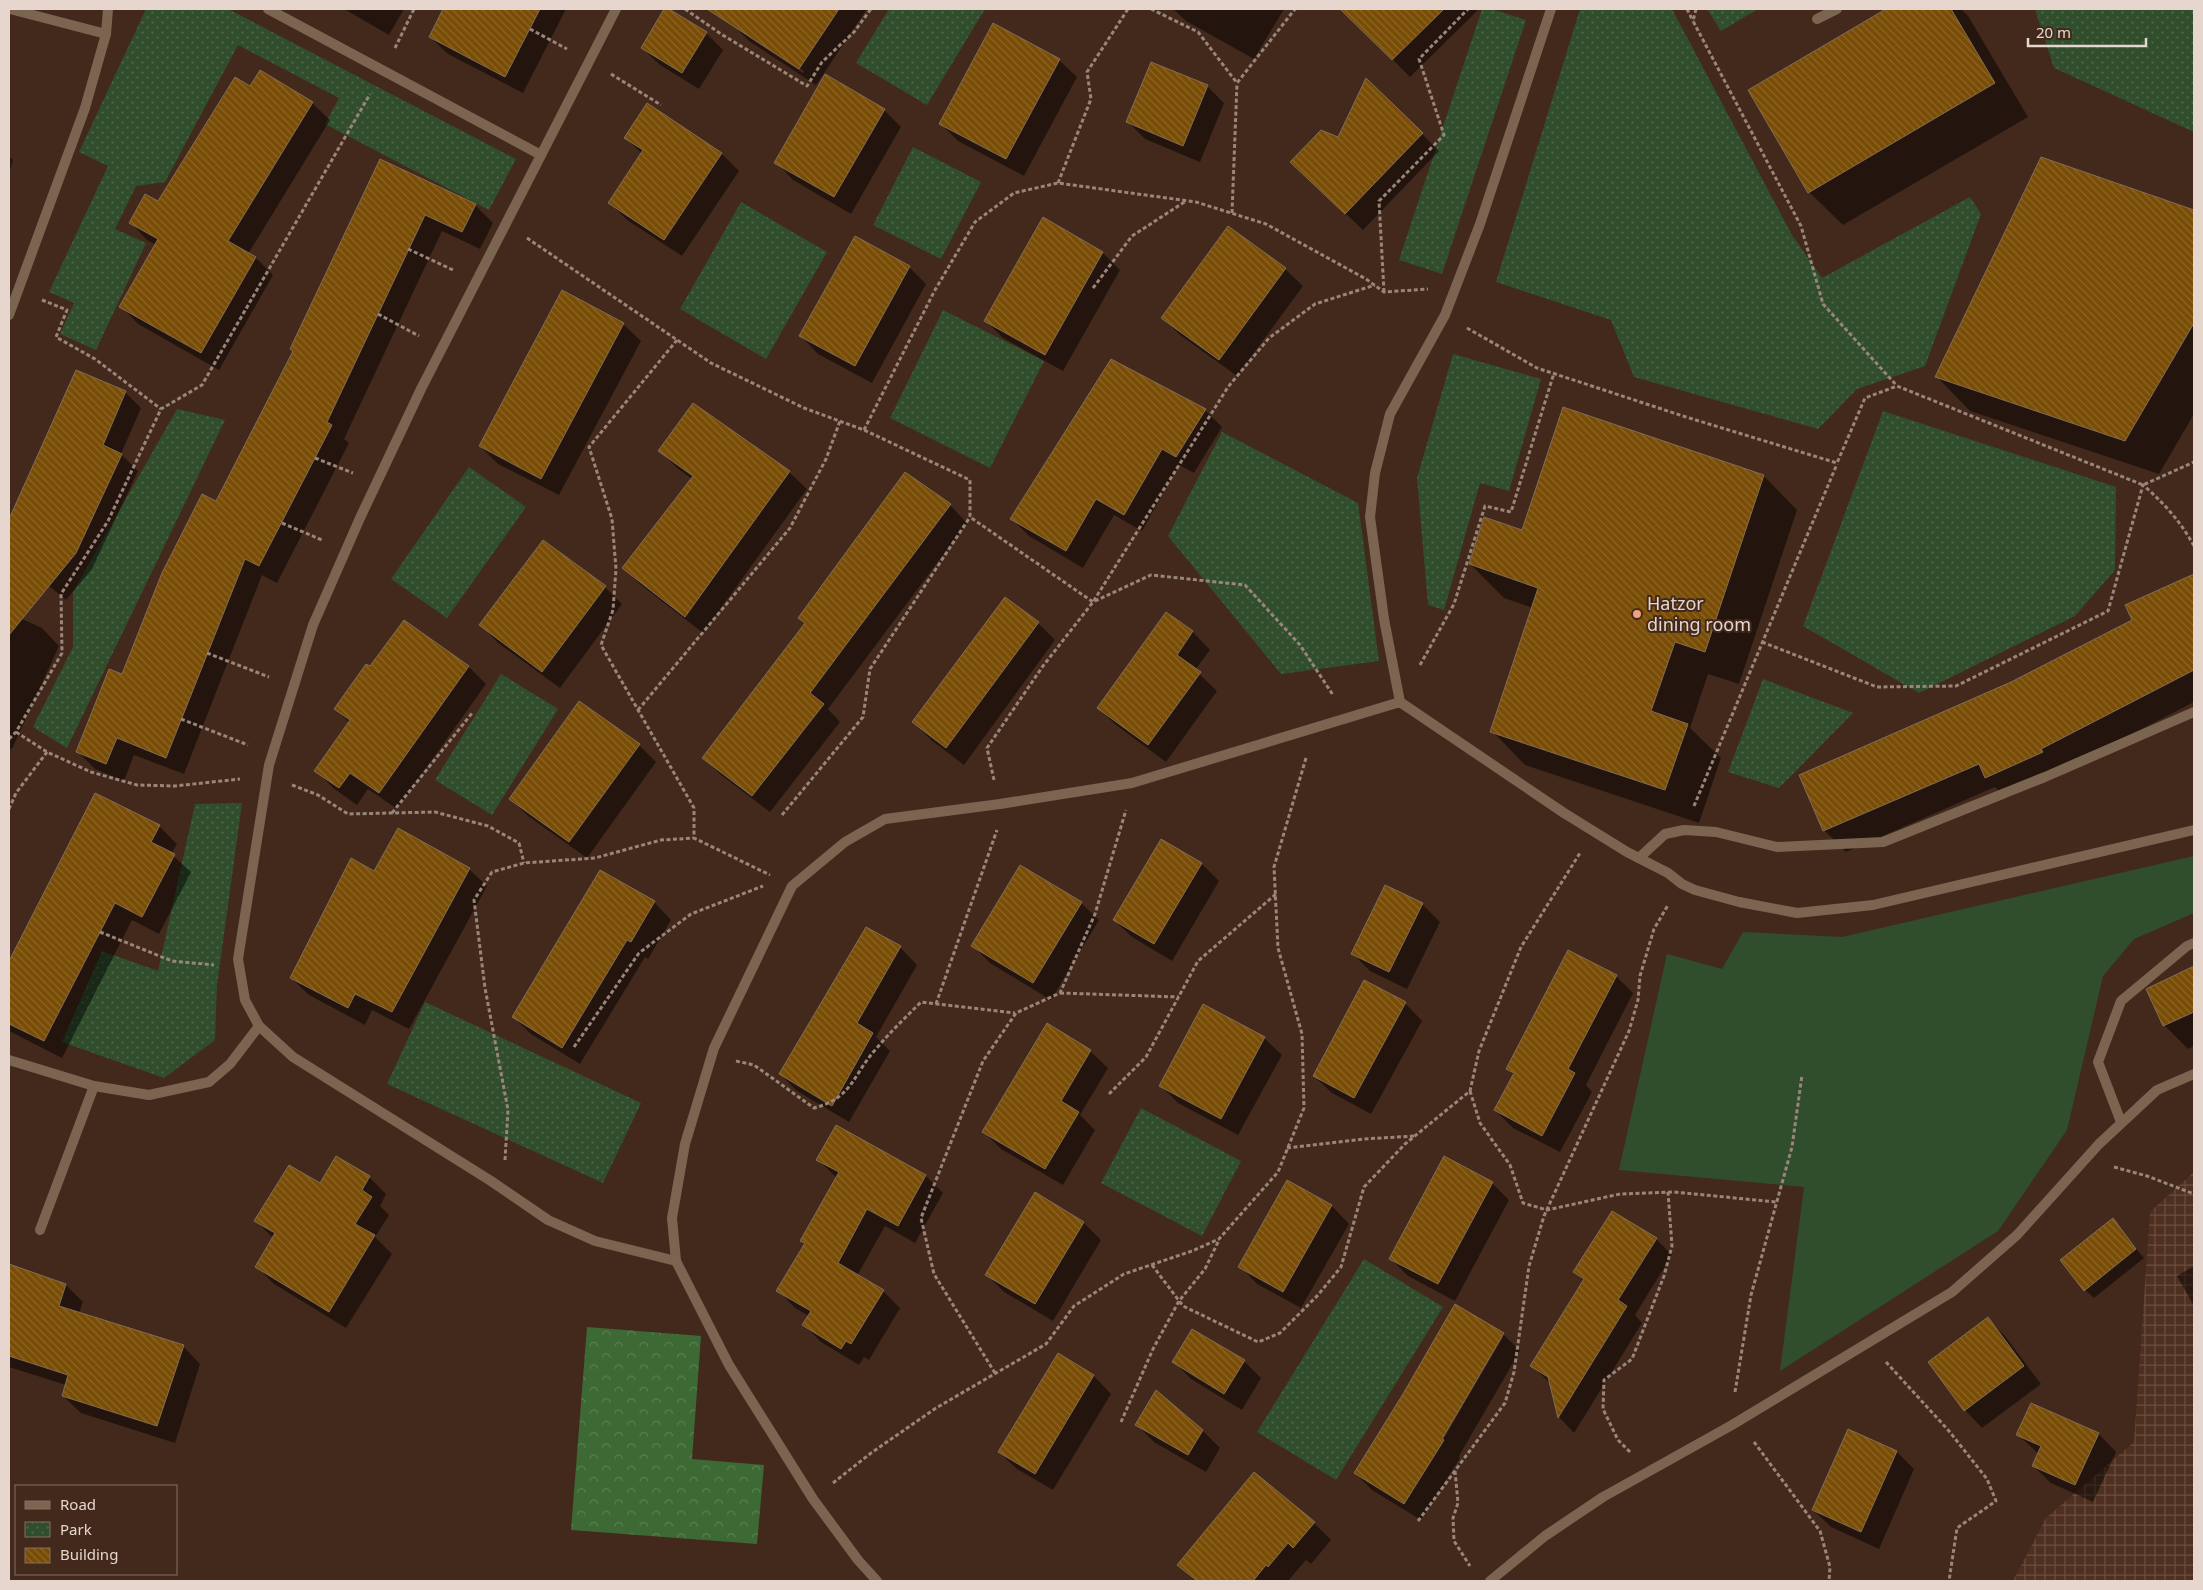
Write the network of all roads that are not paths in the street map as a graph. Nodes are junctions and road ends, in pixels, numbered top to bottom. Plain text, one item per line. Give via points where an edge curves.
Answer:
1 (10, 9) edge
2 (108, 9) edge
3 (268, 9) edge
4 (616, 9) edge
5 (1551, 9) edge
6 (1837, 9) edge
7 (1817, 19) dead end
8 (106, 34) junction
9 (541, 155) junction
10 (9, 315) edge
11 (1400, 702) junction
12 (2194, 712) edge
13 (2194, 830) edge
14 (1639, 858) junction
15 (2194, 943) edge
16 (259, 1026) junction
17 (9, 1060) edge
18 (2194, 1074) edge
19 (94, 1086) junction
20 (2122, 1122) junction
21 (40, 1230) dead end
22 (676, 1261) junction
23 (877, 1581) edge
24 (1490, 1581) edge

1 - 8 street
2 - 8 street
3 - 9 street
4 - 9 street
5 - 11 street via 1480,224 1445,315 1390,414 1375,473 1370,517 1384,619
6 - 7 street
8 - 10 street via 85,108
9 - 16 street via 376,483 313,625 292,687 271,754 238,959 245,1000
11 - 14 street via 1542,798
11 - 22 street via 1132,783 885,819 845,842 792,886 712,1054 684,1154 672,1218
12 - 14 street via 2045,777 1883,842 1777,847 1716,832 1684,830 1665,834
13 - 14 street via 1873,905 1797,912 1695,890
15 - 20 street via 2186,946 2122,1001 2098,1062
16 - 19 street via 230,1064 209,1082 149,1095
16 - 22 street via 292,1057 548,1220 595,1241
17 - 19 street
18 - 20 street via 2157,1090
19 - 21 street
20 - 24 street via 2017,1235 1952,1292 1735,1423 1603,1497 1545,1536
22 - 23 street via 729,1365 813,1499

